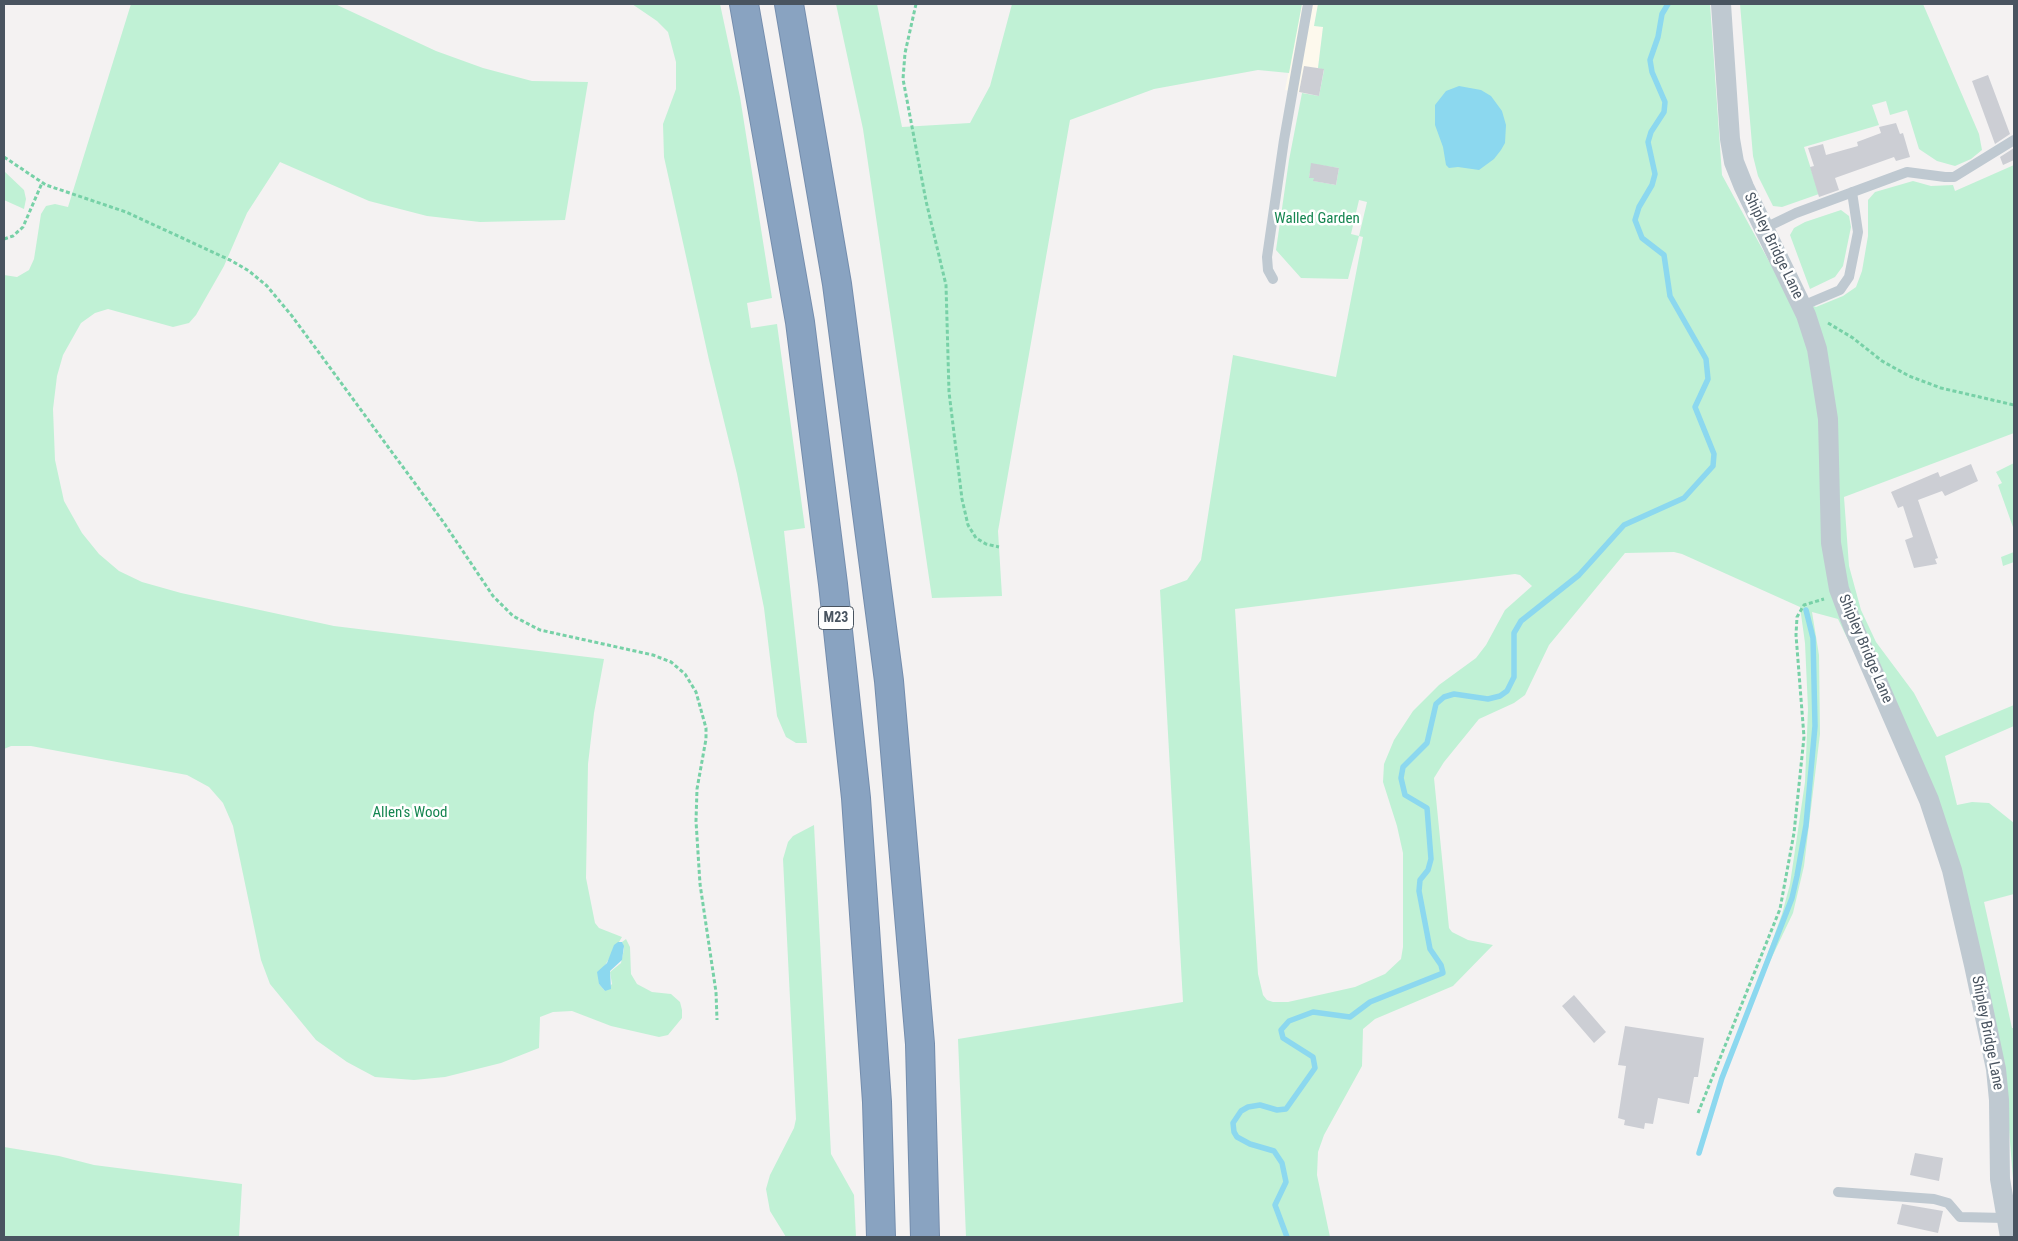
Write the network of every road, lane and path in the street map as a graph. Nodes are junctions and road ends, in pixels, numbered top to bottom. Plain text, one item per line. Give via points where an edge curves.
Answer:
1 (744, 4) edge
2 (789, 4) edge
3 (916, 4) edge
4 (1308, 4) edge
5 (1721, 4) edge
6 (2014, 140) edge
7 (4, 157) edge
8 (42, 184) junction
9 (1852, 192) junction
10 (1765, 228) junction
11 (4, 238) edge
12 (1273, 279) dead end
13 (1804, 310) junction
14 (2014, 405) edge
15 (999, 547) dead end
16 (1841, 595) junction
17 (717, 1020) dead end
18 (1698, 1113) dead end
19 (1838, 1192) dead end
20 (2008, 1228) edge
21 (881, 1237) edge
22 (925, 1237) edge

1 - 21 highway, M23 via 800,322 833,584 856,798 877,1102
2 - 22 highway via 837,284 889,681 920,1044
3 - 15 path via 903,79 946,285 949,392 962,499 968,525 976,538
4 - 12 lane via 1267,257
5 - 10 street, Shipley Bridge Lane via 1732,152 1739,176
6 - 9 lane via 1954,176 1945,178 1907,172
7 - 8 path
8 - 11 path via 23,227 13,236
8 - 17 path via 155,224 241,266 267,286 444,523 493,596 513,616 540,630 653,655 670,662 685,674 696,692 706,728 696,821 700,884
9 - 10 lane via 1785,217
9 - 13 lane via 1858,232 1849,277 1840,290
10 - 13 street, Shipley Bridge Lane
13 - 14 path via 1838,328 1882,361 1909,376 1941,388
13 - 16 street, Shipley Bridge Lane via 1817,349 1826,396 1831,543
16 - 18 path via 1804,605 1796,617 1804,737 1798,808 1788,870 1776,918
16 - 20 street, Shipley Bridge Lane via 1921,779 1952,870 1996,1068 2000,1179
19 - 20 lane via 1934,1199 1948,1203 1962,1217

